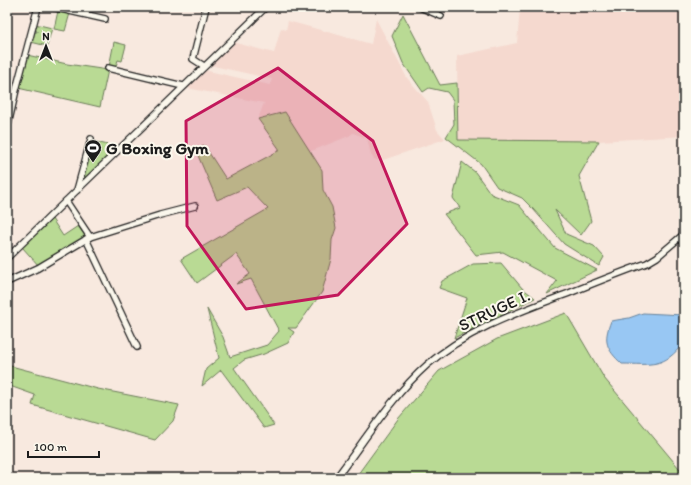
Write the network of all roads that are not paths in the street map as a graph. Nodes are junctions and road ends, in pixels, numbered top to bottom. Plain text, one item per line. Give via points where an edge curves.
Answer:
1 (38, 7) edge
2 (52, 7) edge
3 (206, 7) edge
4 (266, 7) edge
5 (420, 7) edge
6 (441, 16) dead end
7 (105, 19) dead end
8 (204, 66) junction
9 (108, 68) dead end
10 (183, 86) junction
11 (7, 129) edge
12 (91, 139) dead end
13 (77, 190) junction
14 (66, 201) junction
15 (195, 206) dead end
16 (684, 234) edge
17 (88, 238) junction
18 (7, 258) edge
19 (7, 282) edge
20 (137, 347) dead end
21 (336, 478) edge

1 - 11 street
2 - 7 street
3 - 8 street via 193,59
4 - 8 street
5 - 6 street
8 - 10 street
9 - 10 street
10 - 13 street
12 - 13 street
13 - 14 street
14 - 17 street
14 - 18 street
15 - 17 street
16 - 21 street, STRUGE I. via 646,263 489,324 442,353 427,365 387,408
17 - 19 street via 38,268
17 - 20 street

